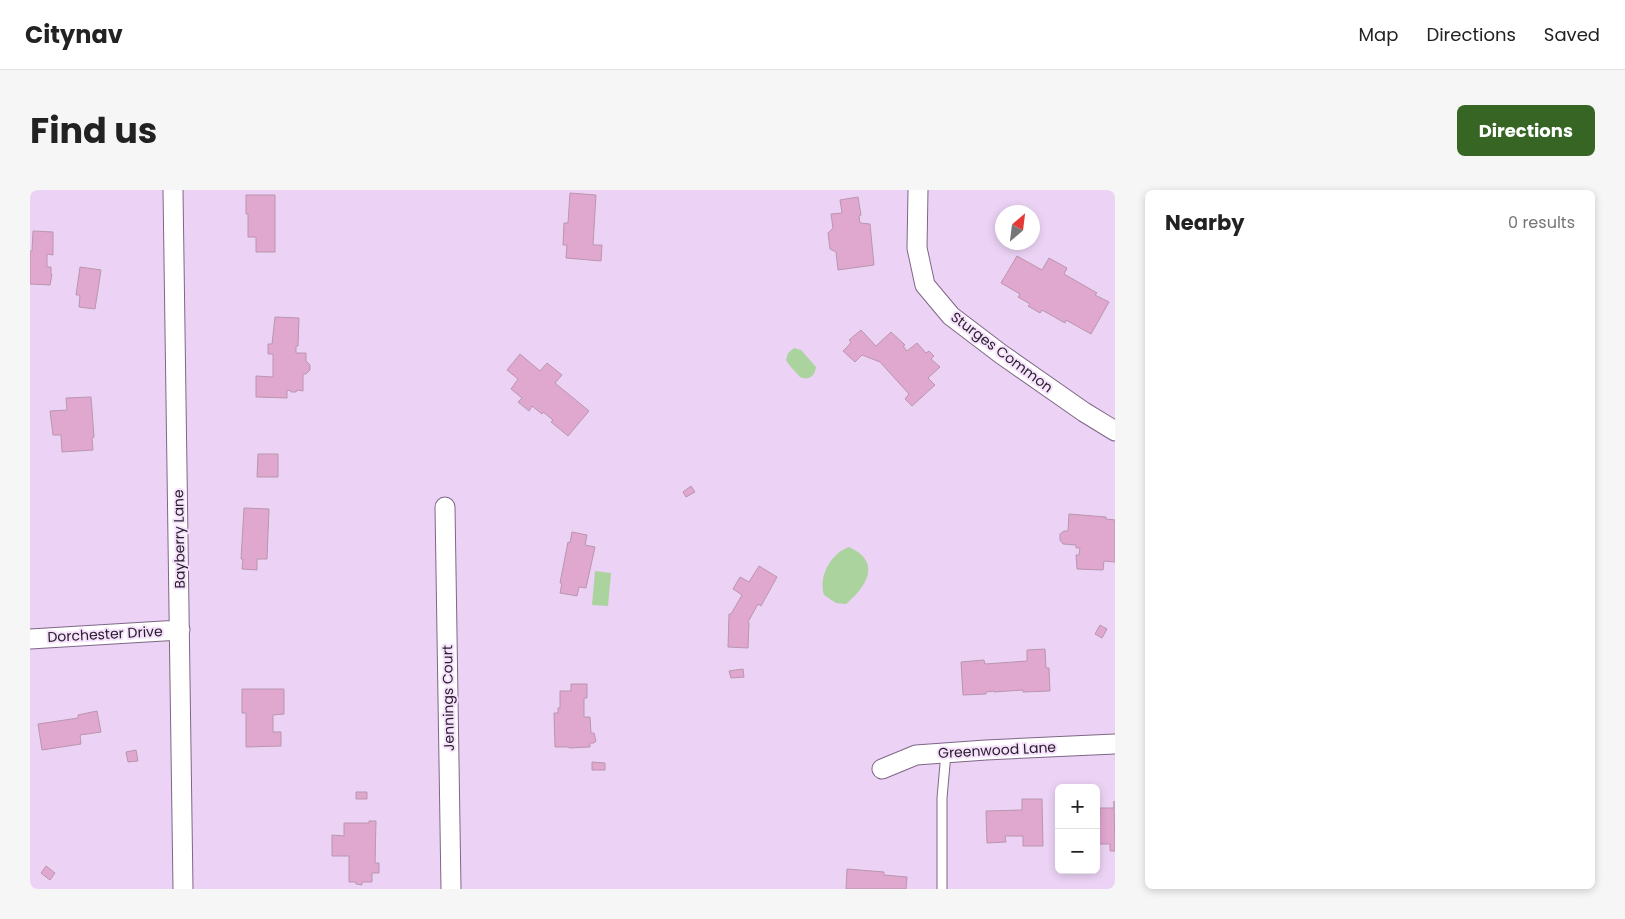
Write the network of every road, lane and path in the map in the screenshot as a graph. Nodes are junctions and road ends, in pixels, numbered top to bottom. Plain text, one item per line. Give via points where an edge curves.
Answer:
1 (173, 190) edge
2 (918, 190) edge
3 (1115, 431) edge
4 (445, 507) dead end
5 (180, 630) junction
6 (30, 639) edge
7 (1115, 744) edge
8 (946, 753) junction
9 (882, 769) dead end
10 (183, 889) edge
11 (451, 889) edge
12 (942, 889) edge

1 - 5 street, Bayberry Lane
2 - 3 street, Sturges Common via 917,248 924,285 951,316
4 - 11 street, Jennings Court
5 - 6 street, Dorchester Drive
5 - 10 street, Bayberry Lane
7 - 8 street, Greenwood Lane
8 - 9 street, Greenwood Lane via 916,755
8 - 12 lane via 942,798

